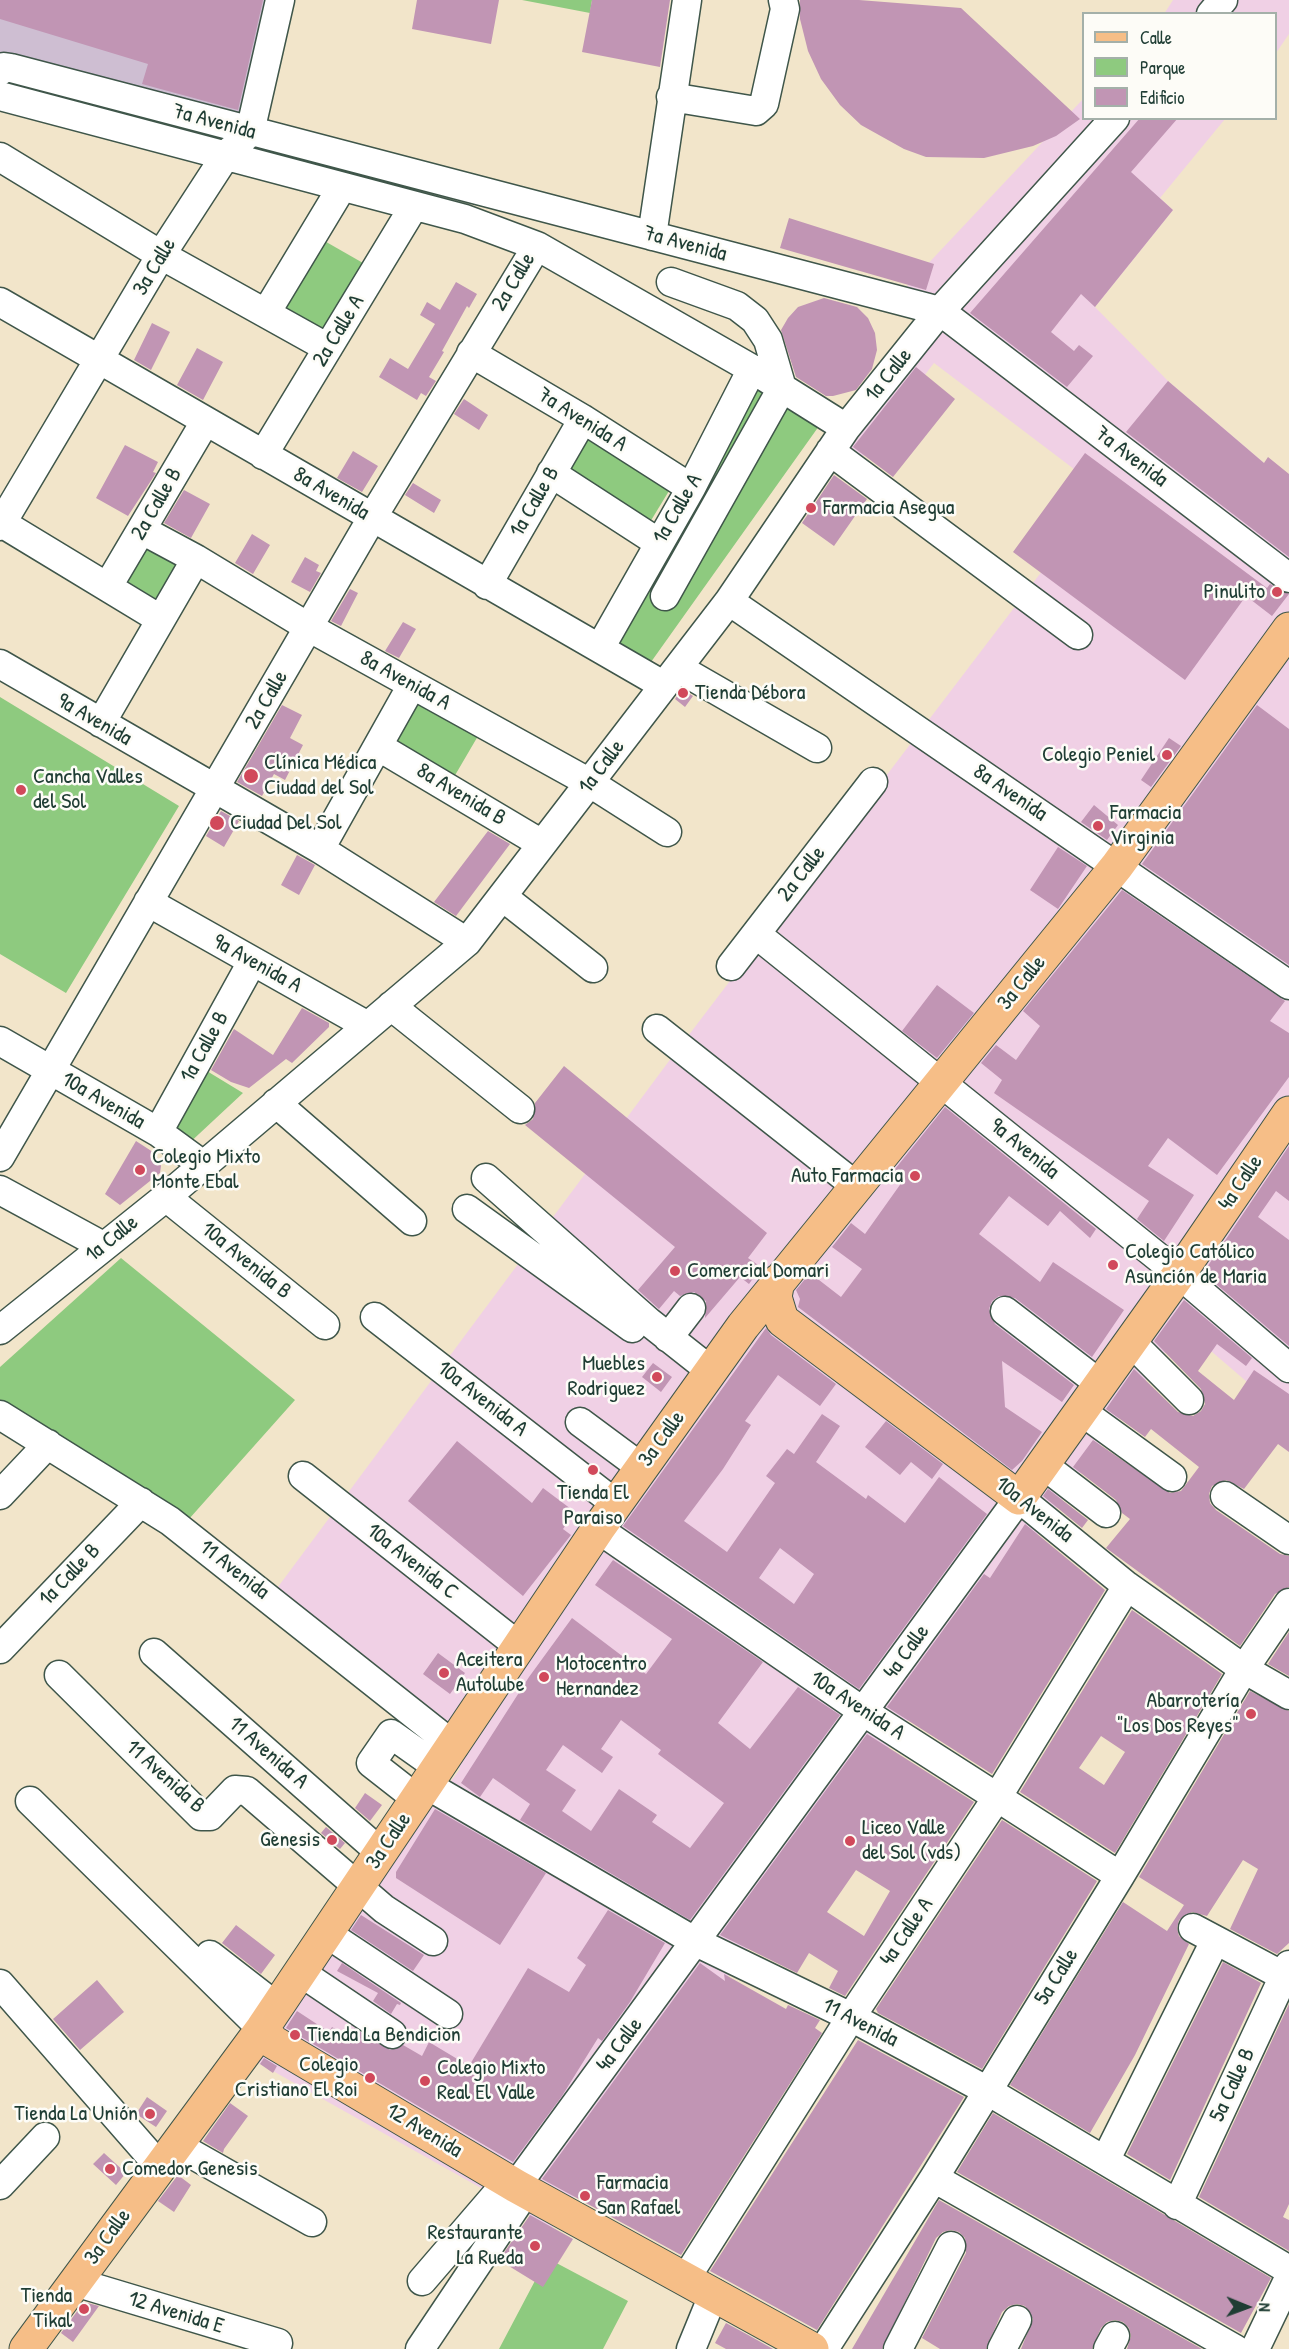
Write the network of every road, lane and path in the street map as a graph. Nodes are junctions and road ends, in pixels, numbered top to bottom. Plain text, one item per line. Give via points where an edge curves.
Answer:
1 (280, 0) edge
2 (687, 0) edge
3 (783, 0) edge
4 (1223, 0) edge
5 (1213, 12) edge
6 (2, 69) edge
7 (0, 96) edge
8 (671, 97) junction
9 (1113, 120) edge
10 (250, 132) junction
11 (226, 155) junction
12 (0, 157) edge
13 (342, 187) junction
14 (414, 206) junction
15 (652, 236) junction
16 (537, 246) junction
17 (161, 255) junction
18 (670, 282) dead end
19 (0, 302) edge
20 (940, 311) junction
21 (266, 313) junction
22 (328, 348) junction
23 (471, 353) junction
24 (99, 359) junction
25 (752, 369) junction
26 (782, 388) junction
27 (583, 419) junction
28 (205, 422) junction
29 (838, 439) junction
30 (263, 455) junction
31 (551, 473) junction
32 (691, 488) junction
33 (372, 518) junction
34 (1, 523) edge
35 (142, 530) junction
36 (659, 543) junction
37 (196, 559) junction
38 (1289, 578) edge
39 (487, 585) junction
40 (108, 586) junction
41 (665, 596) dead end
42 (729, 601) junction
43 (160, 619) junction
44 (310, 628) junction
45 (1288, 634) edge
46 (1078, 635) dead end
47 (600, 648) junction
48 (0, 664) edge
49 (670, 676) junction
50 (412, 685) junction
51 (101, 723) junction
52 (379, 747) junction
53 (817, 748) dead end
54 (873, 782) dead end
55 (590, 783) junction
56 (215, 789) junction
57 (667, 832) dead end
58 (542, 844) junction
59 (320, 849) junction
60 (1117, 866) junction
61 (503, 897) junction
62 (148, 902) junction
63 (756, 934) junction
64 (467, 942) junction
65 (252, 962) junction
66 (731, 966) dead end
67 (592, 968) dead end
68 (1289, 985) edge
69 (391, 1006) junction
70 (366, 1025) junction
71 (657, 1029) dead end
72 (0, 1041) edge
73 (50, 1071) junction
74 (942, 1082) junction
75 (276, 1103) junction
76 (519, 1109) dead end
77 (1289, 1113) edge
78 (158, 1132) junction
79 (0, 1157) edge
80 (203, 1165) junction
81 (486, 1178) dead end
82 (856, 1186) junction
83 (0, 1190) edge
84 (166, 1197) junction
85 (467, 1209) dead end
86 (412, 1221) dead end
87 (103, 1246) junction
88 (1179, 1274) junction
89 (778, 1281) junction
90 (691, 1308) dead end
91 (1005, 1311) dead end
92 (375, 1317) dead end
93 (782, 1320) junction
94 (325, 1325) dead end
95 (743, 1326) junction
96 (0, 1329) edge
97 (668, 1338) junction
98 (1131, 1341) junction
99 (1289, 1368) edge
100 (708, 1375) junction
101 (1100, 1384) junction
102 (1189, 1400) dead end
103 (1081, 1411) junction
104 (0, 1415) edge
105 (580, 1422) dead end
106 (48, 1444) junction
107 (1042, 1464) junction
108 (642, 1468) junction
109 (303, 1476) dead end
110 (1172, 1477) dead end
111 (0, 1495) edge
112 (1225, 1496) dead end
113 (1019, 1497) junction
114 (141, 1502) junction
115 (1106, 1513) dead end
116 (607, 1517) junction
117 (1289, 1540) edge
118 (1127, 1586) junction
119 (1289, 1603) edge
120 (520, 1647) junction
121 (0, 1649) edge
122 (154, 1653) dead end
123 (1244, 1669) junction
124 (59, 1675) dead end
125 (1289, 1695) edge
126 (864, 1712) junction
127 (434, 1774) junction
128 (998, 1796) junction
129 (30, 1801) dead end
130 (381, 1853) junction
131 (1120, 1876) junction
132 (358, 1887) junction
133 (326, 1933) junction
134 (191, 1940) dead end
135 (434, 1941) dead end
136 (696, 1942) junction
137 (300, 1972) junction
138 (1287, 1974) edge
139 (0, 1984) edge
140 (448, 2014) dead end
141 (851, 2017) junction
142 (269, 2018) junction
143 (392, 2034) dead end
144 (986, 2091) junction
145 (45, 2137) dead end
146 (168, 2156) junction
147 (1106, 2159) junction
148 (934, 2178) junction
149 (0, 2185) edge
150 (517, 2186) junction
151 (1177, 2205) junction
152 (312, 2222) dead end
153 (951, 2246) dead end
154 (1289, 2270) edge
155 (686, 2278) junction
156 (1289, 2278) edge
157 (422, 2281) dead end
158 (75, 2282) junction
159 (714, 2293) junction
160 (1017, 2320) dead end
161 (278, 2343) dead end
162 (26, 2349) edge
163 (420, 2349) edge
164 (692, 2349) edge
165 (812, 2349) edge
166 (824, 2349) edge
167 (898, 2349) edge
168 (1002, 2349) edge
169 (1235, 2349) edge
170 (1255, 2349) edge

1 - 10 street
2 - 8 street
3 - 8 street via 785,9 764,104 756,111
4 - 5 street
6 - 10 street, 7a Avenida
7 - 11 street, 7a Avenida
8 - 15 street
9 - 20 street, 1a Calle
10 - 11 street, 3a Calle
10 - 15 street, 7a Avenida
11 - 13 street, 7a Avenida
11 - 17 street, 3a Calle
12 - 17 street
13 - 14 street, 7a Avenida
13 - 21 street
14 - 16 street, 7a Avenida via 465,219
14 - 22 street, 2a Calle A
15 - 20 street, 7a Avenida
16 - 23 street, 2a Calle
16 - 25 street, 7a Avenida
17 - 21 street
17 - 24 street, 3a Calle
18 - 26 street via 737,306 755,320 768,340
19 - 24 street, 8a Avenida
20 - 29 street, 1a Calle
20 - 38 street, 7a Avenida
21 - 22 street
22 - 30 street, 2a Calle A
23 - 27 street, 7a Avenida A
23 - 33 street, 2a Calle
24 - 28 street, 8a Avenida
24 - 34 street, 3a Calle
25 - 26 street, 7a Avenida
25 - 32 street, 1a Calle A
26 - 29 street, 7a Avenida
26 - 41 street
27 - 31 street, 1a Calle B
27 - 32 street, 7a Avenida A
28 - 30 street, 8a Avenida
28 - 35 street, 2a Calle B
29 - 42 street, 1a Calle
29 - 46 street, 7a Avenida
30 - 33 street, 8a Avenida
31 - 36 street
31 - 39 street, 1a Calle B
32 - 36 street, 1a Calle A
33 - 39 street, 8a Avenida
33 - 44 street, 2a Calle
34 - 40 street
35 - 37 street, 8a Avenida A
35 - 40 street, 2a Calle B
36 - 47 street, 1a Calle A
37 - 43 street
37 - 44 street, 8a Avenida A
39 - 47 street, 8a Avenida
40 - 43 street
42 - 49 street, 1a Calle
42 - 60 street, 8a Avenida
43 - 51 street
44 - 50 street, 8a Avenida A
44 - 56 street, 2a Calle
45 - 60 main road, 3a Calle
47 - 49 street, 8a Avenida
48 - 51 street, 9a Avenida
49 - 53 street, 8a Avenida
49 - 55 street, 1a Calle
50 - 52 street
50 - 55 street, 8a Avenida A
51 - 56 street, 9a Avenida
52 - 58 street, 8a Avenida B
52 - 59 street
54 - 63 street, 2a Calle
55 - 57 street, 8a Avenida A
55 - 58 street, 1a Calle
56 - 59 street, 9a Avenida
56 - 62 street, 2a Calle
58 - 61 street, 1a Calle
59 - 64 street, 9a Avenida
60 - 68 street, 8a Avenida
60 - 74 main road, 3a Calle
61 - 64 street, 1a Calle
61 - 67 street
62 - 65 street, 9a Avenida A
62 - 73 street, 2a Calle
63 - 66 street, 2a Calle
63 - 74 street, 9a Avenida
64 - 69 street, 1a Calle
65 - 70 street, 9a Avenida A
65 - 78 street, 1a Calle B
69 - 70 street, 1a Calle
69 - 76 street
70 - 75 street, 1a Calle
71 - 82 street
72 - 73 street, 10a Avenida
73 - 78 street, 10a Avenida
73 - 79 street, 2a Calle
74 - 82 main road, 3a Calle
74 - 88 street, 9a Avenida
75 - 80 street, 1a Calle
75 - 86 street
77 - 88 main road, 4a Calle
78 - 80 street, 10a Avenida
80 - 84 street, 1a Calle
81 - 97 street
82 - 89 main road, 3a Calle
83 - 87 street
84 - 87 street, 1a Calle
84 - 94 street, 10a Avenida B
85 - 100 street
87 - 96 street, 1a Calle
88 - 98 main road, 4a Calle
88 - 99 street, 9a Avenida
89 - 93 main road via 775,1297
89 - 95 main road, 3a Calle
90 - 97 street
91 - 101 street
92 - 116 street, 10a Avenida A
93 - 95 main road via 769,1318
93 - 113 main road, 10a Avenida
95 - 100 main road, 3a Calle
97 - 100 street
98 - 101 main road, 4a Calle
98 - 102 street
100 - 108 main road, 3a Calle
101 - 103 main road, 4a Calle
103 - 107 main road, 4a Calle
103 - 110 street
104 - 106 street, 11 Avenida
105 - 108 street
106 - 111 street
106 - 114 street, 11 Avenida
107 - 113 main road, 4a Calle
107 - 115 street
108 - 116 main road, 3a Calle
109 - 120 street, 10a Avenida C
112 - 117 street
113 - 118 street, 10a Avenida
113 - 126 street, 4a Calle
114 - 121 street, 1a Calle B
114 - 127 street, 11 Avenida via 219,1558
116 - 120 main road, 3a Calle
116 - 126 street, 10a Avenida A
118 - 123 street, 10a Avenida
118 - 128 street, 4a Calle A
119 - 123 street, 5a Calle
120 - 127 main road, 3a Calle
122 - 130 street, 11 Avenida A
123 - 125 street, 10a Avenida
123 - 131 street, 5a Calle
124 - 132 street, 11 Avenida B via 201,1816 210,1816 235,1790 247,1791
126 - 128 street, 10a Avenida A
126 - 136 street, 4a Calle
127 - 130 main road, 3a Calle
127 - 136 street, 11 Avenida
128 - 131 street, 10a Avenida A
128 - 141 street, 4a Calle A
129 - 142 street, 12 Avenida
130 - 132 main road, 3a Calle
131 - 144 street, 5a Calle
132 - 133 main road, 3a Calle
132 - 135 street
133 - 137 main road, 3a Calle
133 - 140 street
134 - 142 street
136 - 141 street, 11 Avenida
136 - 150 street, 4a Calle
137 - 142 main road, 3a Calle
137 - 143 street
138 - 147 street via 1204,1934
138 - 151 street, 5a Calle B
139 - 146 street
141 - 144 street, 11 Avenida
141 - 155 street, 4a Calle A
142 - 146 main road, 3a Calle
142 - 150 main road, 12 Avenida via 273,2042
144 - 147 street, 11 Avenida
144 - 148 street, 5a Calle
145 - 149 street
146 - 152 street
146 - 158 main road, 3a Calle
147 - 151 street, 11 Avenida
148 - 166 street, 5a Calle
148 - 169 street
150 - 155 main road, 12 Avenida
150 - 157 street
150 - 163 street, 4a Calle
151 - 154 street, 11 Avenida
153 - 167 street
155 - 159 main road, 12 Avenida
156 - 170 street
158 - 161 street, 12 Avenida E
158 - 162 main road, 3a Calle
159 - 164 street
159 - 165 main road, 12 Avenida
160 - 168 street

